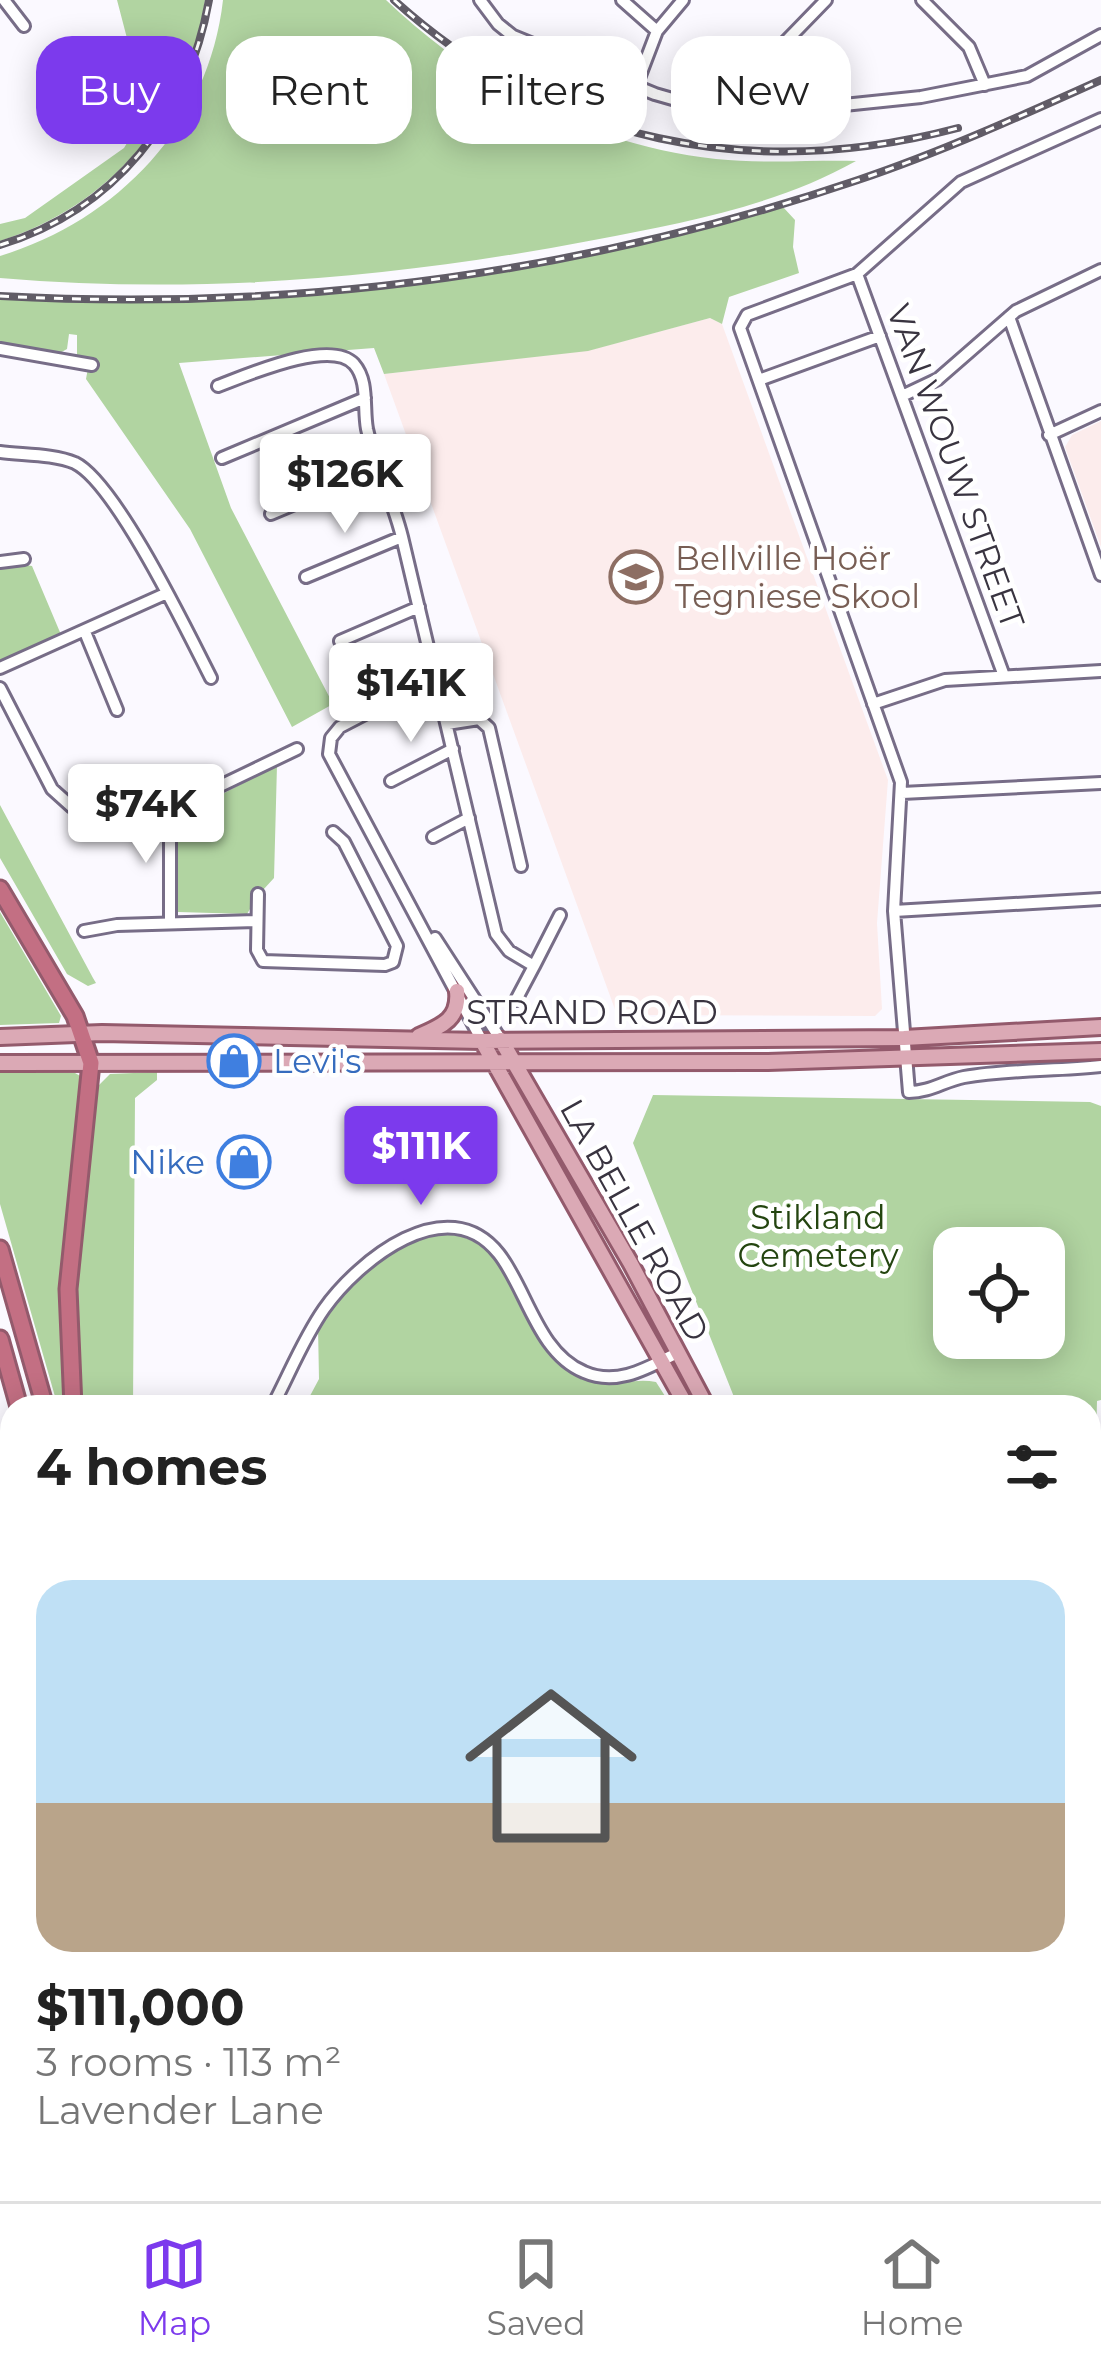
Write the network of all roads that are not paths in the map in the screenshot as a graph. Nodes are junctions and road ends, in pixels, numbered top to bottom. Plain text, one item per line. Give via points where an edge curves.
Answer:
1 (4, 0) edge
2 (480, 0) edge
3 (622, 0) edge
4 (683, 0) edge
5 (826, 0) edge
6 (928, 2) edge
7 (24, 26) dead end
8 (657, 31) junction
9 (1101, 35) edge
10 (513, 36) edge
11 (791, 36) edge
12 (647, 57) edge
13 (986, 85) junction
14 (851, 104) edge
15 (1098, 120) edge
16 (1101, 134) edge
17 (1101, 270) edge
18 (857, 274) junction
19 (1009, 317) junction
20 (880, 336) junction
21 (0, 349) edge
22 (92, 365) dead end
23 (759, 380) junction
24 (218, 386) dead end
25 (902, 396) junction
26 (364, 398) junction
27 (1101, 411) edge
28 (1049, 435) junction
29 (0, 452) edge
30 (222, 458) dead end
31 (382, 467) junction
32 (271, 514) dead end
33 (403, 537) junction
34 (24, 559) dead end
35 (0, 562) edge
36 (1101, 575) edge
37 (306, 577) dead end
38 (167, 593) junction
39 (419, 607) junction
40 (85, 632) junction
41 (340, 641) dead end
42 (0, 668) edge
43 (1101, 670) edge
44 (1004, 676) junction
45 (436, 677) junction
46 (211, 678) dead end
47 (0, 688) edge
48 (873, 704) junction
49 (117, 710) dead end
50 (446, 724) junction
51 (297, 749) dead end
52 (453, 749) junction
53 (391, 781) dead end
54 (1101, 783) edge
55 (902, 793) junction
56 (170, 810) junction
57 (469, 818) junction
58 (333, 832) dead end
59 (433, 838) dead end
60 (520, 866) dead end
61 (0, 889) edge
62 (258, 894) dead end
63 (1101, 899) edge
64 (894, 911) junction
65 (560, 915) dead end
66 (418, 916) junction
67 (257, 921) junction
68 (170, 922) junction
69 (84, 931) dead end
70 (534, 966) junction
71 (457, 991) junction
72 (516, 1000) dead end
73 (1101, 1027) edge
74 (83, 1034) junction
75 (0, 1037) edge
76 (904, 1038) junction
77 (414, 1039) junction
78 (501, 1040) junction
79 (482, 1041) junction
80 (1101, 1051) edge
81 (907, 1060) junction
82 (494, 1061) junction
83 (515, 1061) junction
84 (0, 1063) edge
85 (91, 1063) junction
86 (1101, 1066) edge
87 (0, 1249) edge
88 (0, 1339) edge
89 (679, 1352) junction
90 (662, 1360) junction
91 (16, 1395) edge
92 (42, 1395) edge
93 (72, 1395) edge
94 (278, 1395) edge
95 (681, 1395) edge
96 (701, 1395) edge

1 - 7 street
2 - 10 street
3 - 8 street
4 - 8 street
5 - 11 street
6 - 13 street via 972,50
8 - 12 street
9 - 13 street via 1028,76
13 - 14 street
15 - 16 street
15 - 18 street via 953,187
17 - 19 street
18 - 20 street, VAN WOUW STREET
18 - 23 street via 745,317 741,333
19 - 25 street via 938,379
19 - 28 street
20 - 23 street
20 - 25 street, VAN WOUW STREET
21 - 22 street
23 - 48 street
24 - 26 street via 276,363 338,357 356,368
25 - 44 street, VAN WOUW STREET
26 - 30 street
26 - 31 street
27 - 28 street
28 - 36 street
29 - 38 street via 85,469
31 - 32 street
31 - 33 street
33 - 37 street
33 - 39 street
34 - 35 street
38 - 40 street
38 - 46 street
39 - 41 street
39 - 45 street
40 - 42 street
40 - 49 street
43 - 44 street
44 - 48 street via 945,680
45 - 50 street
45 - 66 street via 340,727 328,747
47 - 56 street via 62,802
48 - 55 street
50 - 52 street
50 - 60 street via 479,719 489,728
51 - 56 street
52 - 53 street
52 - 57 street
54 - 55 street
55 - 64 street
56 - 68 street
57 - 59 street
57 - 70 street via 496,934
58 - 67 street via 398,946 394,960 267,963 257,950
61 - 74 highway
62 - 67 street
63 - 64 street
64 - 76 street
65 - 70 street
66 - 71 street
66 - 78 street
67 - 68 street
68 - 69 street
70 - 72 street
71 - 77 main road via 451,1019
71 - 79 street
73 - 76 main road, STRAND ROAD
74 - 75 main road, STRAND ROAD
74 - 77 main road, STRAND ROAD
74 - 85 highway
76 - 78 main road, STRAND ROAD
76 - 81 street
77 - 79 main road, STRAND ROAD
78 - 79 main road, STRAND ROAD
78 - 83 main road, LA BELLE ROAD
79 - 82 main road, LA BELLE ROAD
80 - 81 main road, STRAND ROAD
81 - 83 main road, STRAND ROAD
81 - 86 street via 909,1092 961,1077
82 - 83 main road, STRAND ROAD
82 - 85 main road, STRAND ROAD
82 - 90 main road, LA BELLE ROAD
83 - 89 main road, LA BELLE ROAD
84 - 85 main road, STRAND ROAD
85 - 93 highway via 68,1289
87 - 92 highway
88 - 91 highway
89 - 90 street
89 - 96 main road, LA BELLE ROAD
90 - 94 street via 621,1377 577,1369 547,1339 495,1249 470,1233 437,1228 383,1251 342,1286
90 - 95 main road, LA BELLE ROAD

